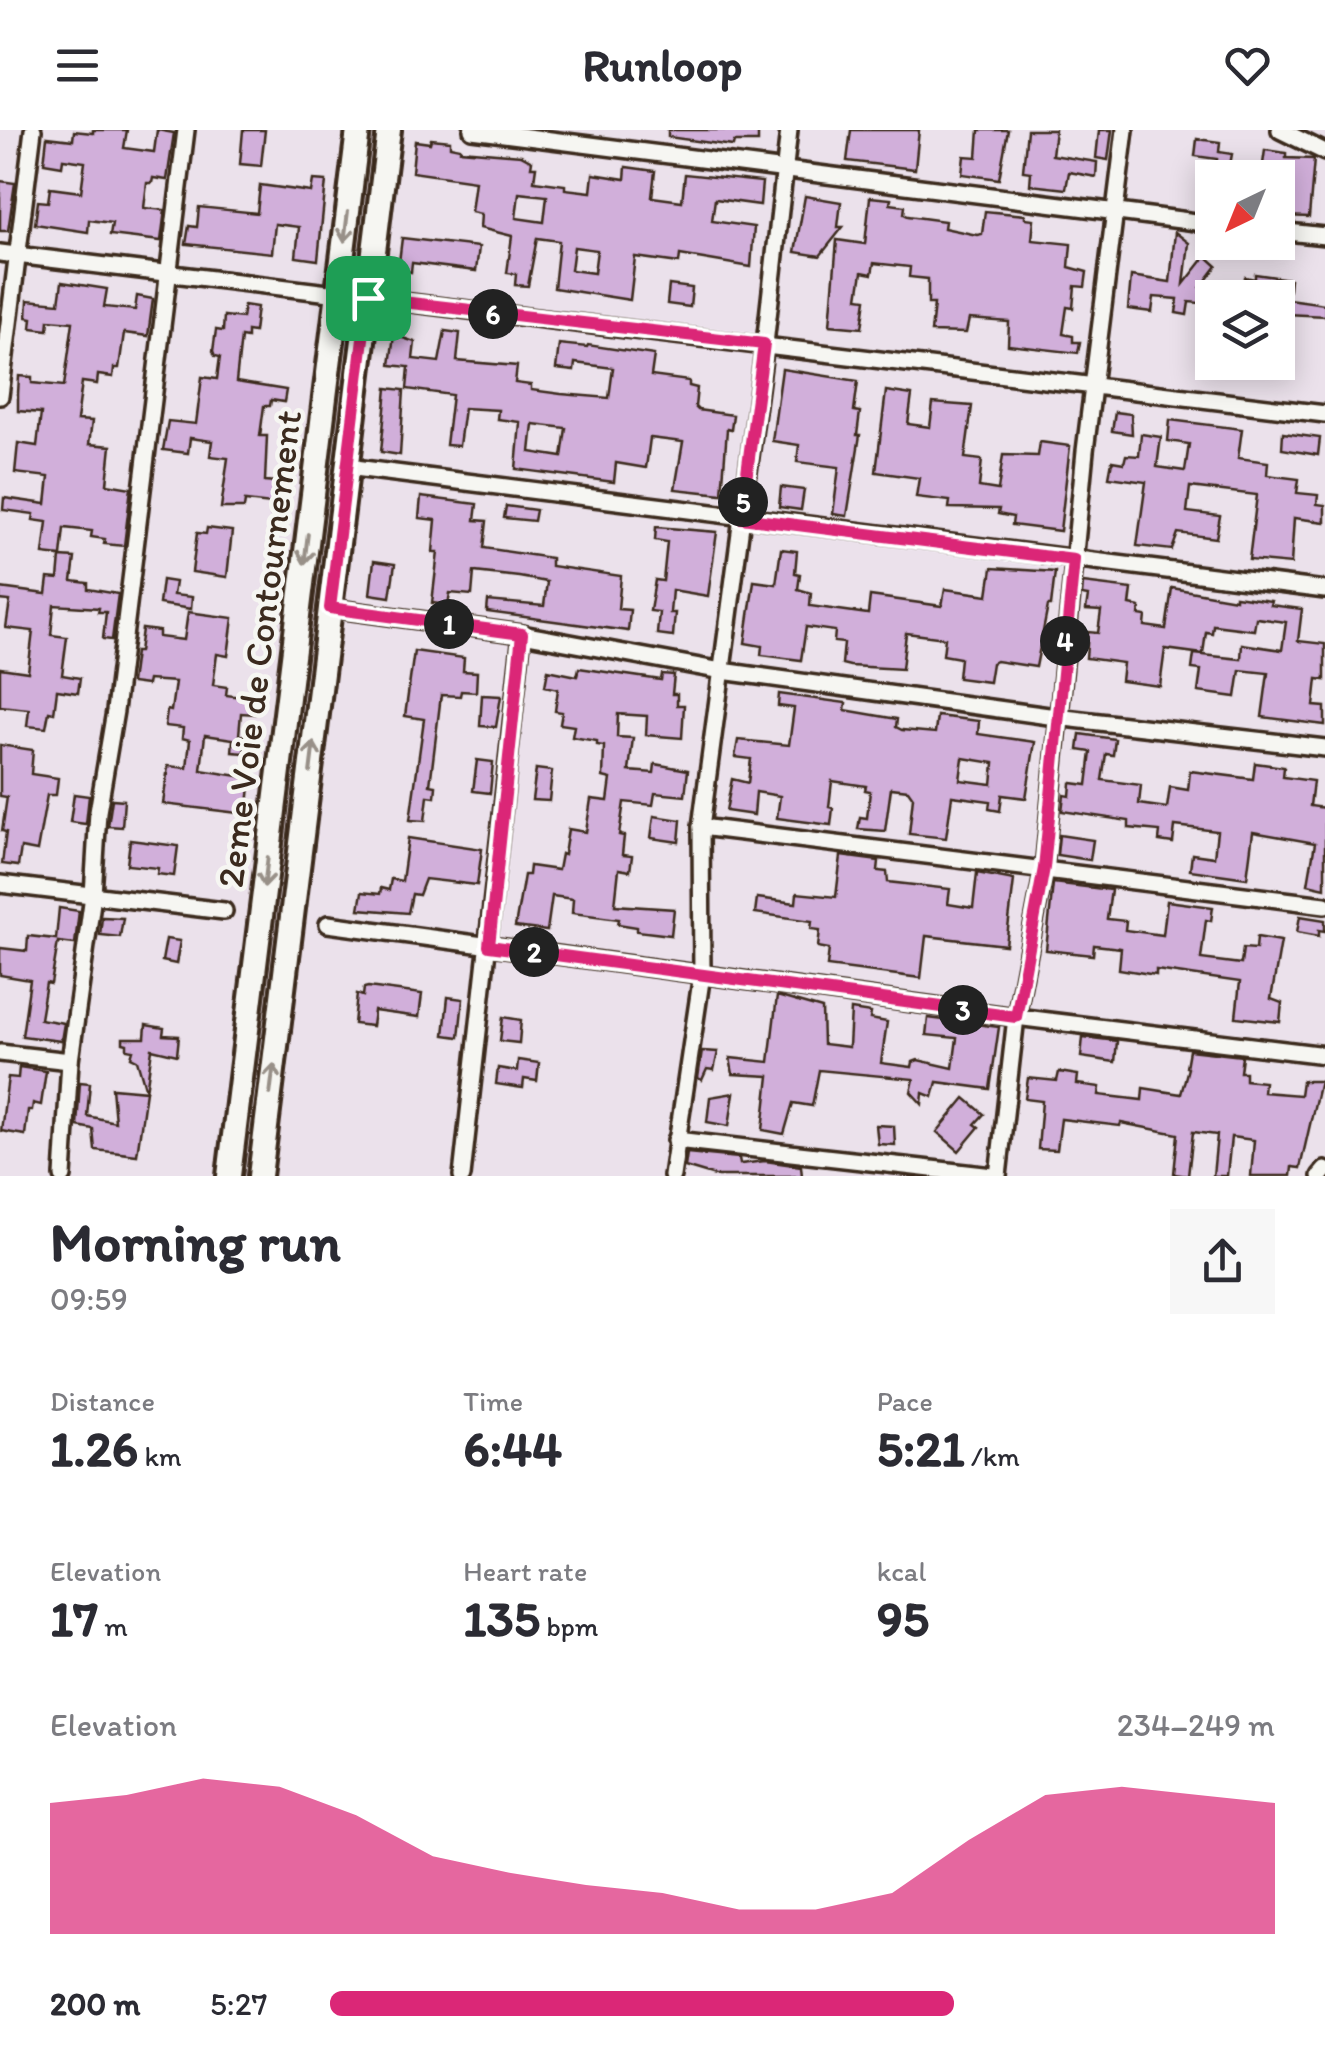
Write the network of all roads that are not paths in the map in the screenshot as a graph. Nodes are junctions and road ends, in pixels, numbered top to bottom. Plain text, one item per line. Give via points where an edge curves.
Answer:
1 (33, 130) edge
2 (186, 130) edge
3 (358, 130) edge
4 (388, 130) edge
5 (472, 130) edge
6 (788, 130) edge
7 (1125, 130) edge
8 (1280, 130) edge
9 (590, 138) edge
10 (1325, 152) edge
11 (785, 170) junction
12 (1117, 213) junction
13 (1195, 222) edge
14 (1295, 233) edge
15 (1325, 236) edge
16 (0, 253) edge
17 (19, 256) junction
18 (169, 274) junction
19 (338, 296) junction
20 (368, 298) junction
21 (764, 344) junction
22 (1094, 388) junction
23 (0, 396) edge
24 (1325, 414) edge
25 (347, 467) junction
26 (741, 518) junction
27 (1074, 560) junction
28 (1325, 590) edge
29 (330, 608) junction
30 (522, 634) junction
31 (722, 671) junction
32 (1056, 718) junction
33 (1325, 748) edge
34 (702, 827) junction
35 (1044, 868) junction
36 (0, 884) edge
37 (93, 895) junction
38 (1325, 906) edge
39 (224, 911) dead end
40 (328, 924) dead end
41 (489, 946) junction
42 (702, 974) junction
43 (1016, 1017) junction
44 (0, 1053) edge
45 (1325, 1055) edge
46 (70, 1061) junction
47 (676, 1140) junction
48 (1325, 1170) edge
49 (63, 1176) edge
50 (229, 1176) edge
51 (260, 1176) edge
52 (462, 1176) edge
53 (672, 1176) edge
54 (996, 1176) edge
55 (1320, 1176) edge

1 - 17 street
2 - 18 street
3 -> 19 main road, 2eme Voie de Contournement
4 - 20 main road
5 - 9 street
6 - 11 street
7 - 12 street
8 - 10 street
9 - 11 street
11 - 12 street
11 - 21 street
12 - 13 street
12 - 22 street
14 - 15 street
16 - 17 street
17 - 18 street
17 - 23 street
18 - 19 street
18 - 37 street via 98,812
19 - 20 street
19 -> 50 main road, 2eme Voie de Contournement
20 - 21 street
20 - 25 main road
21 - 22 street
21 - 26 street
22 - 24 street
22 - 27 street
25 - 26 street
25 - 29 main road
26 - 27 street
26 - 31 street
27 - 28 street
27 - 32 street
29 - 30 street
51 -> 29 main road
30 - 31 street
30 - 41 street
31 - 32 street
31 - 34 street
32 - 33 street
32 - 35 street
34 - 35 street
34 - 42 street
35 - 38 street
35 - 43 street
36 - 37 street
37 - 39 street
37 - 46 street
40 - 41 street
41 - 42 street
41 - 52 street
42 - 43 street
42 - 47 street
43 - 45 street
43 - 54 street
44 - 46 street
46 - 49 street
47 - 53 street
47 - 54 street
48 - 55 street

